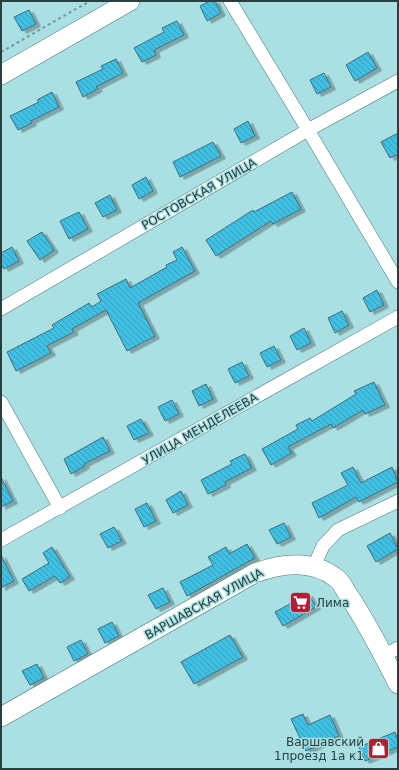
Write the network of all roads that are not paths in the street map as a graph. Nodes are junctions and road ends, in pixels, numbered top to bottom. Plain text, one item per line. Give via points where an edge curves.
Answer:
1 (130, 1) edge
2 (230, 1) edge
3 (1, 75) edge
4 (398, 81) edge
5 (308, 130) junction
6 (398, 282) edge
7 (1, 309) edge
8 (398, 317) edge
9 (1, 402) edge
10 (398, 501) edge
11 (60, 508) junction
12 (1, 540) edge
13 (313, 568) junction
14 (391, 652) edge
15 (398, 684) edge
16 (1, 717) edge

1 - 3 main road
2 - 5 street
4 - 5 street, РОСТОВСКАЯ УЛИЦА
5 - 6 street
5 - 7 street, РОСТОВСКАЯ УЛИЦА
8 - 11 street, УЛИЦА МЕНДЕЛЕЕВА
9 - 11 street
10 - 13 street via 338,530 323,546
11 - 12 street, УЛИЦА МЕНДЕЛЕЕВА
13 - 14 main road, ВАРШАВСКАЯ УЛИЦА via 338,578
13 - 16 main road, ВАРШАВСКАЯ УЛИЦА via 296,563 255,572
14 - 15 main road, ВАРШАВСКАЯ УЛИЦА

